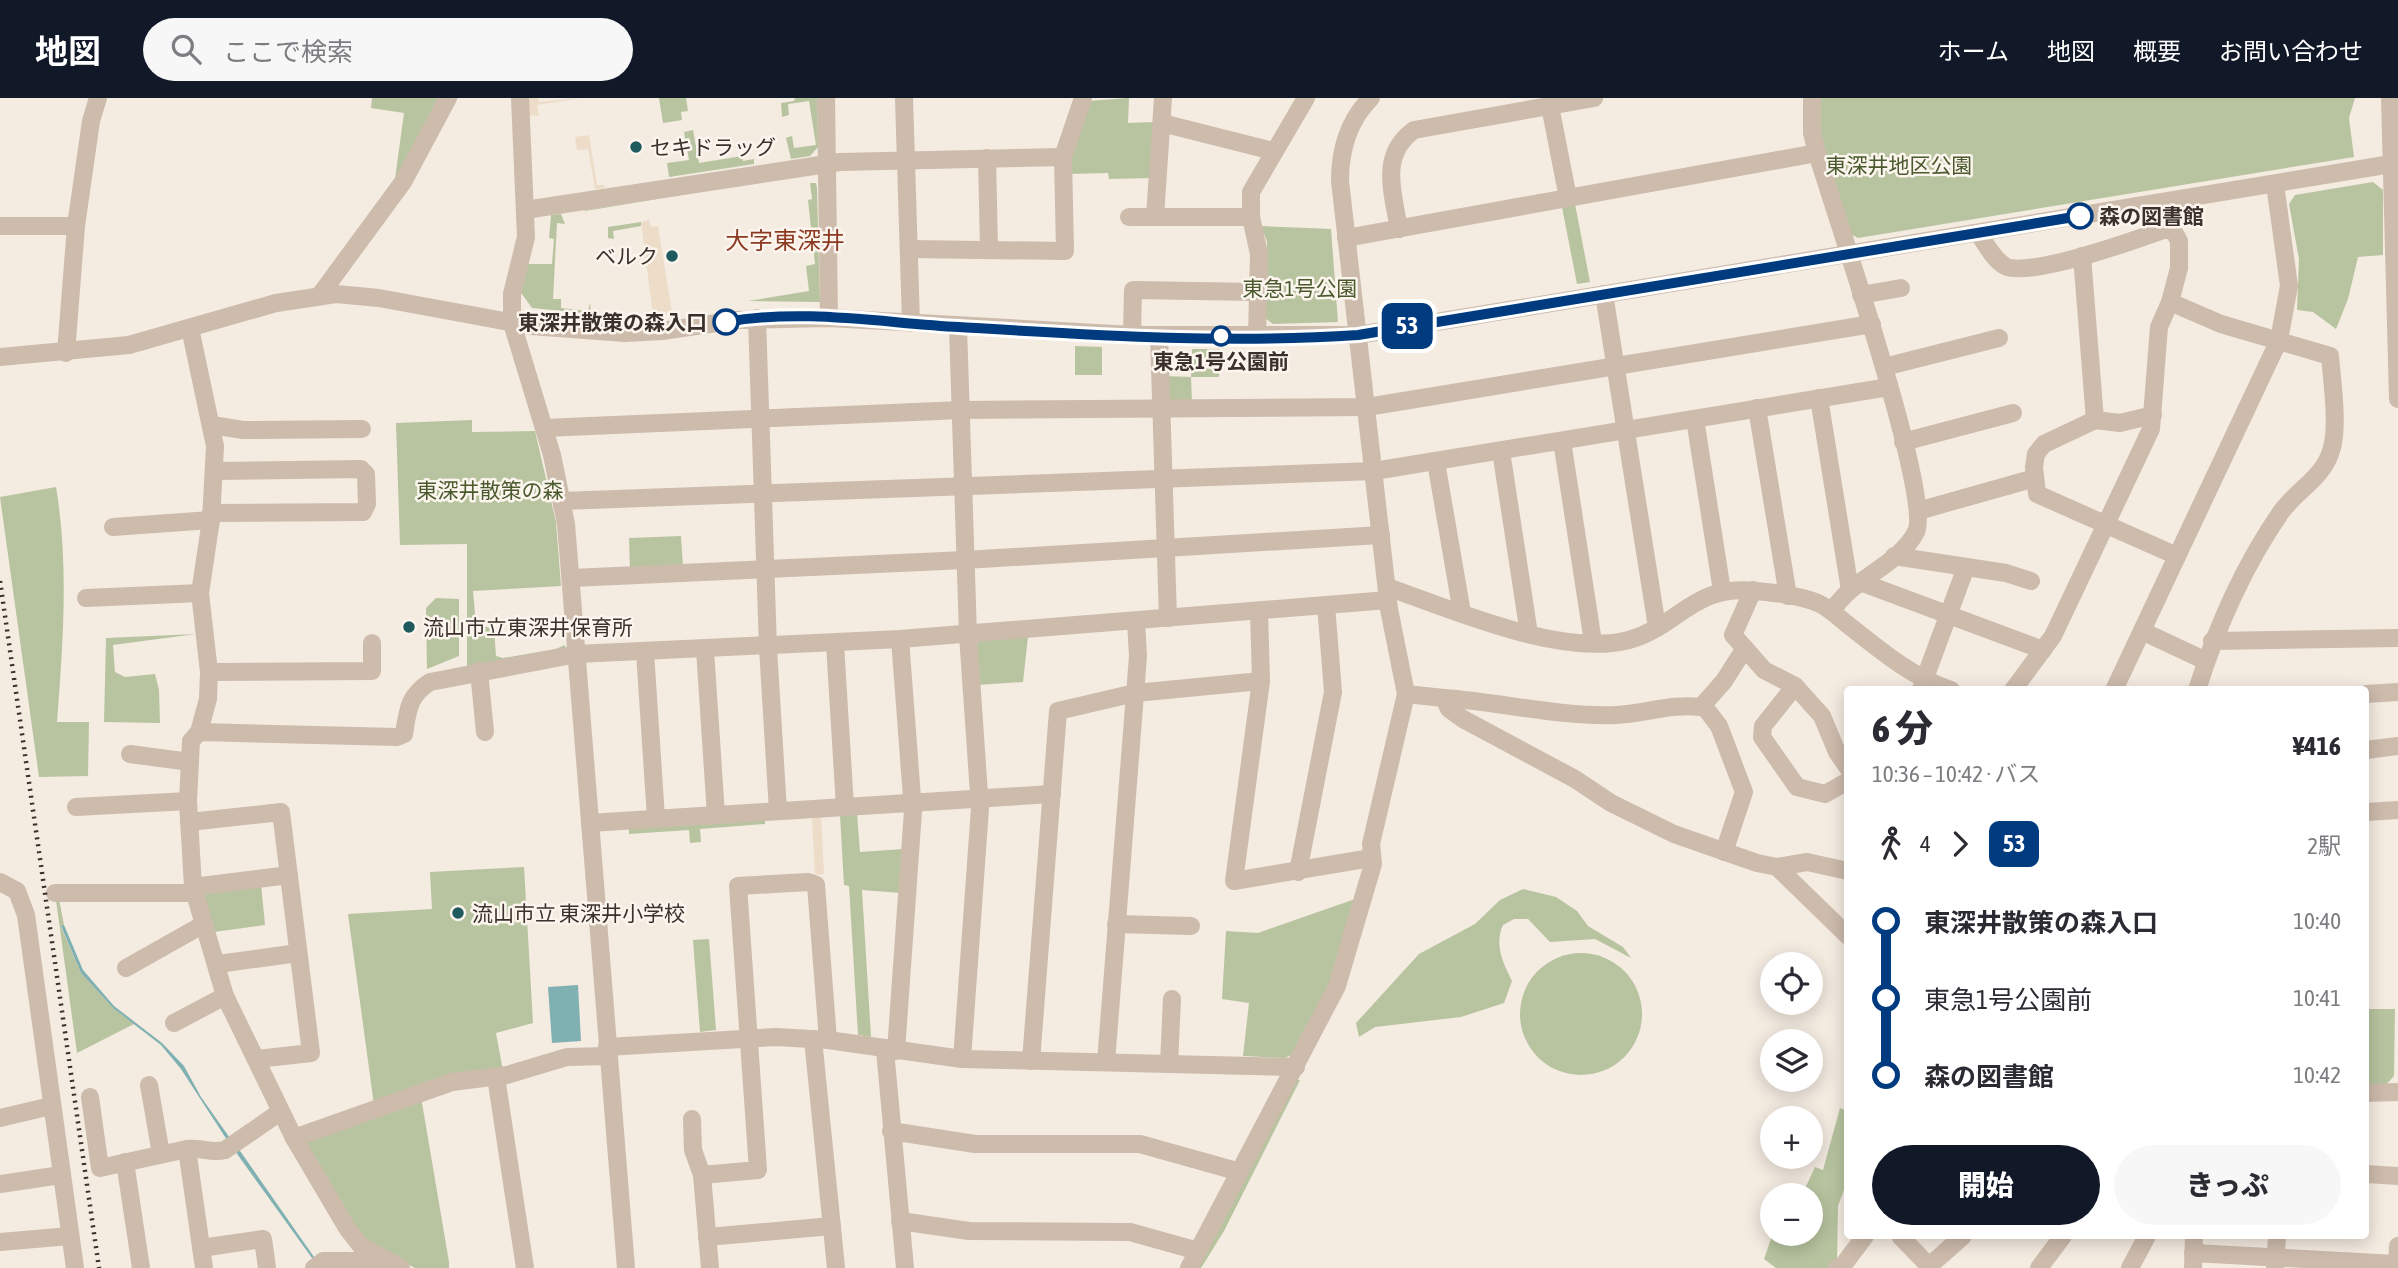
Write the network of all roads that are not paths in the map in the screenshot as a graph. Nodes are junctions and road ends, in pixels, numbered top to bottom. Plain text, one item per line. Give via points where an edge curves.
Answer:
1 (98, 98) edge
2 (448, 98) edge
3 (520, 98) edge
4 (826, 98) edge
5 (904, 98) edge
6 (1083, 98) edge
7 (1163, 98) edge
8 (1306, 98) edge
9 (1371, 98) edge
10 (1594, 98) edge
11 (1812, 98) edge
12 (2390, 98) edge
13 (1550, 106) junction
14 (1162, 123) junction
15 (1273, 151) junction
16 (1817, 153) junction
17 (1063, 157) junction
18 (987, 158) junction
19 (905, 161) junction
20 (826, 164) junction
21 (2391, 164) junction
22 (2275, 184) junction
23 (1568, 198) junction
24 (525, 210) junction
25 (1129, 217) dead end
26 (1155, 217) junction
27 (1251, 217) junction
28 (0, 226) edge
29 (76, 226) junction
30 (1399, 229) junction
31 (1978, 233) junction
32 (1346, 238) junction
33 (989, 248) junction
34 (909, 249) junction
35 (1848, 254) junction
36 (2082, 256) junction
37 (1901, 288) dead end
38 (1258, 292) junction
39 (1604, 294) junction
40 (320, 295) junction
41 (1861, 295) junction
42 (2170, 302) junction
43 (757, 318) junction
44 (829, 318) junction
45 (512, 323) junction
46 (911, 323) junction
47 (1872, 324) junction
48 (958, 327) junction
49 (190, 328) junction
50 (1132, 335) junction
51 (1158, 335) junction
52 (1358, 335) junction
53 (1257, 337) junction
54 (1999, 338) dead end
55 (2280, 340) junction
56 (66, 353) junction
57 (0, 357) edge
58 (1616, 366) junction
59 (1884, 367) junction
60 (1889, 387) junction
61 (1819, 398) junction
62 (2398, 399) edge
63 (1367, 407) junction
64 (1161, 408) junction
65 (1758, 408) junction
66 (961, 410) junction
67 (2013, 413) dead end
68 (2153, 415) junction
69 (760, 418) junction
70 (1695, 419) junction
71 (2095, 420) junction
72 (212, 425) junction
73 (544, 428) junction
74 (362, 429) dead end
75 (1627, 430) junction
76 (1562, 441) junction
77 (1903, 442) junction
78 (1502, 451) junction
79 (1436, 462) junction
80 (214, 471) junction
81 (1374, 471) junction
82 (2035, 478) junction
83 (1163, 480) junction
84 (964, 487) junction
85 (763, 494) junction
86 (562, 501) junction
87 (1918, 511) junction
88 (211, 517) junction
89 (2105, 522) junction
90 (113, 527) dead end
91 (1381, 535) junction
92 (1166, 549) junction
93 (1894, 556) junction
94 (2177, 556) junction
95 (965, 560) junction
96 (1966, 567) junction
97 (765, 569) junction
98 (572, 578) junction
99 (2031, 581) dead end
100 (1857, 586) junction
101 (1753, 590) junction
102 (1722, 592) junction
103 (200, 593) junction
104 (1387, 593) junction
105 (1788, 596) junction
106 (86, 598) dead end
107 (1326, 605) junction
108 (1259, 611) junction
109 (1830, 611) junction
110 (1462, 613) junction
111 (1949, 614) junction
112 (1168, 618) junction
113 (1136, 621) junction
114 (1657, 627) junction
115 (2142, 631) junction
116 (968, 635) junction
117 (1529, 635) junction
118 (2398, 638) edge
119 (900, 639) junction
120 (2212, 641) junction
121 (1593, 642) junction
122 (372, 643) dead end
123 (835, 644) junction
124 (768, 648) junction
125 (1745, 648) junction
126 (705, 650) junction
127 (2043, 650) junction
128 (645, 652) junction
129 (577, 654) junction
130 (2206, 661) junction
131 (479, 671) junction
132 (209, 673) junction
133 (1261, 681) junction
134 (1924, 684) edge
135 (1795, 686) junction
136 (2016, 686) edge
137 (2116, 686) edge
138 (2198, 686) edge
139 (2398, 692) edge
140 (1135, 693) junction
141 (1406, 694) junction
142 (2369, 694) edge
143 (1444, 698) junction
144 (1703, 705) junction
145 (199, 732) junction
146 (485, 732) dead end
147 (2398, 746) edge
148 (2369, 750) edge
149 (130, 754) dead end
150 (190, 762) junction
151 (1844, 762) edge
152 (1844, 783) edge
153 (1052, 794) junction
154 (978, 800) junction
155 (188, 801) junction
156 (911, 803) junction
157 (76, 807) dead end
158 (845, 807) junction
159 (2398, 810) edge
160 (778, 811) junction
161 (2369, 812) edge
162 (716, 816) junction
163 (656, 818) junction
164 (190, 821) junction
165 (590, 822) junction
166 (1724, 852) junction
167 (1371, 858) junction
168 (1777, 867) junction
169 (1844, 870) edge
170 (1298, 872) junction
171 (289, 875) junction
172 (0, 882) edge
173 (194, 890) junction
174 (55, 893) dead end
175 (204, 924) junction
176 (1116, 924) junction
177 (1191, 926) dead end
178 (1844, 932) edge
179 (298, 953) junction
180 (218, 964) junction
181 (126, 968) dead end
182 (225, 996) junction
183 (1172, 999) dead end
184 (174, 1023) dead end
185 (748, 1038) junction
186 (821, 1040) junction
187 (890, 1051) junction
188 (608, 1052) junction
189 (257, 1059) junction
190 (962, 1059) junction
191 (1031, 1061) junction
192 (1106, 1062) junction
193 (1169, 1064) junction
194 (1296, 1068) junction
195 (496, 1077) junction
196 (149, 1085) dead end
197 (2398, 1092) edge
198 (2369, 1094) edge
199 (89, 1097) dead end
200 (51, 1106) junction
201 (280, 1112) junction
202 (0, 1118) edge
203 (692, 1119) dead end
204 (891, 1131) junction
205 (294, 1138) junction
206 (187, 1149) junction
207 (161, 1154) junction
208 (125, 1162) junction
209 (1240, 1172) junction
210 (2369, 1174) edge
211 (61, 1175) junction
212 (702, 1175) junction
213 (2398, 1176) edge
214 (0, 1184) edge
215 (900, 1221) junction
216 (832, 1226) junction
217 (70, 1236) junction
218 (707, 1237) junction
219 (1863, 1239) edge
220 (1903, 1239) edge
221 (1960, 1239) edge
222 (2061, 1239) edge
223 (2145, 1239) edge
224 (2277, 1239) edge
225 (0, 1242) edge
226 (201, 1248) junction
227 (1198, 1251) junction
228 (2193, 1252) edge
229 (2397, 1259) edge
230 (2275, 1262) edge
231 (393, 1264) edge
232 (1928, 1267) edge
233 (75, 1268) edge
234 (141, 1268) edge
235 (204, 1268) edge
236 (267, 1268) edge
237 (314, 1268) edge
238 (525, 1268) edge
239 (626, 1268) edge
240 (710, 1268) edge
241 (836, 1268) edge
242 (905, 1268) edge
243 (1189, 1268) edge
244 (1838, 1268) edge
245 (2039, 1268) edge
246 (2130, 1268) edge

1 - 29 street
2 - 40 street via 403,182
3 - 24 street
4 - 20 street
5 - 19 street
6 - 17 street
7 - 14 street
8 - 15 street
9 - 32 street via 1352,124 1341,153
10 - 13 street
11 - 16 street
12 - 21 street
13 - 23 street
13 - 30 street via 1421,129 1401,139 1392,164
14 - 15 street
14 - 26 street
15 - 27 street via 1251,192
16 - 23 street
16 - 35 street
17 - 18 street
17 - 33 street via 1065,251
18 - 19 street
18 - 33 street
19 - 20 street
19 - 34 street
20 - 24 street
20 - 44 street
21 - 22 street
21 - 62 street
22 - 31 street
22 - 55 street via 2289,286
23 - 30 street
24 - 45 street via 526,237 512,294
25 - 26 street
26 - 27 street
27 - 38 street via 1259,241
28 - 29 street
29 - 56 street
30 - 32 street
31 - 35 street
31 - 36 street via 2007,268 2021,270
32 - 52 street
33 - 34 street
34 - 46 street
35 - 39 street
35 - 41 street
36 - 42 street via 2166,229 2174,232 2179,241 2179,268
36 - 71 street
37 - 41 street
38 - 50 street via 1133,290
38 - 53 street
39 - 52 street
39 - 58 street
40 - 45 street via 367,296
40 - 49 street
41 - 47 street
42 - 55 street via 2221,324
42 - 68 street via 2159,327
43 - 44 street
43 - 45 street via 640,333
43 - 69 street
44 - 46 street
45 - 73 street
46 - 48 street
47 - 58 street
47 - 59 street
48 - 50 street
48 - 66 street
49 - 56 street via 129,345
49 - 72 street
50 - 51 street
51 - 53 street
51 - 64 street
52 - 53 street
52 - 63 street
54 - 59 street
55 - 94 street
55 - 120 street via 2330,356 2332,449 2325,468 2282,510 2228,602
56 - 57 street
58 - 63 street
58 - 75 street
59 - 60 street
60 - 61 street
60 - 77 street
61 - 65 street
61 - 100 street
63 - 64 street
63 - 81 street
64 - 66 street
64 - 83 street
65 - 70 street
65 - 105 street
66 - 69 street
66 - 84 street
67 - 77 street
68 - 71 street via 2120,423
68 - 89 street via 2151,429
69 - 73 street
69 - 85 street
70 - 75 street
70 - 102 street
71 - 82 street via 2044,444 2036,454
72 - 74 street via 243,430
72 - 80 street
73 - 86 street
75 - 76 street
75 - 114 street
76 - 78 street
76 - 121 street
77 - 87 street
78 - 79 street
78 - 117 street
79 - 81 street
79 - 110 street
80 - 88 street
80 - 88 street via 361,469 366,474 367,503 363,512
81 - 83 street
81 - 91 street
82 - 87 street
82 - 89 street via 2037,495 2044,500
83 - 84 street
83 - 92 street
84 - 85 street
84 - 95 street
85 - 86 street
85 - 97 street
86 - 98 street
87 - 93 street via 1917,531
88 - 90 street
88 - 103 street
89 - 94 street
89 - 127 street
91 - 92 street
91 - 104 street
92 - 95 street
92 - 112 street
93 - 96 street
93 - 100 street
94 - 115 street
95 - 97 street
95 - 116 street
96 - 99 street
96 - 111 street
97 - 98 street
97 - 124 street
98 - 129 street
100 - 109 street
100 - 111 street
101 - 102 street
101 - 105 street
101 - 125 street via 1734,635
102 - 114 street via 1703,597
103 - 106 street
103 - 132 street
104 - 107 street
104 - 110 street
104 - 141 street
105 - 109 street
107 - 108 street
107 - 170 street via 1334,692
108 - 112 street
108 - 133 street
109 - 134 street
110 - 117 street
111 - 127 street
111 - 134 street
112 - 113 street
113 - 116 street
113 - 140 street
114 - 121 street via 1618,643
115 - 130 street
115 - 137 street
116 - 119 street
116 - 154 street
117 - 121 street
118 - 120 street
119 - 123 street
119 - 156 street
120 - 130 street
122 - 132 street via 372,671
123 - 124 street
123 - 158 street
124 - 126 street
124 - 160 street
125 - 135 street via 1764,670
125 - 144 street
126 - 128 street
126 - 162 street
127 - 136 street
128 - 129 street
128 - 163 street
129 - 131 street
129 - 165 street
130 - 138 street
131 - 145 street via 430,682 414,693 404,734 397,737
131 - 146 street
132 - 145 street
133 - 140 street
133 - 170 street via 1234,881
135 - 151 street via 1822,716
135 - 152 street via 1763,726 1762,737 1797,787 1825,794
139 - 142 street
140 - 153 street via 1058,711
140 - 176 street
141 - 143 street
141 - 167 street
143 - 144 street via 1578,714 1617,715
143 - 166 street via 1449,709 1463,719 1611,803
144 - 166 street via 1719,726 1744,792
145 - 150 street via 191,741
147 - 148 street
149 - 150 street
150 - 155 street
153 - 154 street
153 - 191 street
154 - 156 street
154 - 190 street
155 - 157 street
155 - 164 street
156 - 158 street
156 - 187 street via 914,811
158 - 160 street
159 - 161 street
160 - 162 street
162 - 163 street
163 - 165 street
164 - 171 street via 281,812
164 - 173 street
165 - 188 street
166 - 168 street
167 - 170 street
167 - 194 street via 1337,986
168 - 169 street via 1807,862
168 - 178 street
171 - 173 street
171 - 179 street
172 - 200 street via 17,891 26,915
173 - 174 street
173 - 175 street
175 - 180 street
175 - 181 street
176 - 177 street
176 - 192 street
179 - 180 street
179 - 189 street via 311,1053
180 - 182 street
182 - 184 street
182 - 189 street
183 - 193 street
185 - 186 street
185 - 186 street via 738,887 808,882 819,894
185 - 188 street
185 - 212 street via 758,1170
186 - 187 street
186 - 216 street
187 - 190 street
187 - 204 street
188 - 195 street via 567,1057
188 - 239 street
189 - 201 street
190 - 191 street
191 - 192 street
192 - 193 street
193 - 194 street
194 - 209 street
195 - 205 street via 452,1082
195 - 238 street
196 - 207 street
197 - 198 street
199 - 208 street via 100,1168
200 - 202 street
200 - 211 street
201 - 205 street
201 - 206 street via 225,1150
203 - 212 street via 693,1150
204 - 209 street via 975,1144 1140,1144
204 - 215 street
205 - 231 street via 361,1246
206 - 207 street
206 - 226 street
207 - 208 street
208 - 234 street
209 - 227 street
210 - 213 street
211 - 214 street
211 - 217 street
212 - 218 street
215 - 227 street via 969,1231 1130,1232
215 - 242 street
216 - 218 street
216 - 241 street
217 - 225 street
217 - 233 street
218 - 240 street
219 - 244 street
220 - 232 street
221 - 232 street
222 - 245 street
223 - 246 street
224 - 230 street
226 - 235 street
226 - 236 street via 263,1239
227 - 243 street
228 - 230 street
229 - 230 street
231 - 237 street via 323,1261

